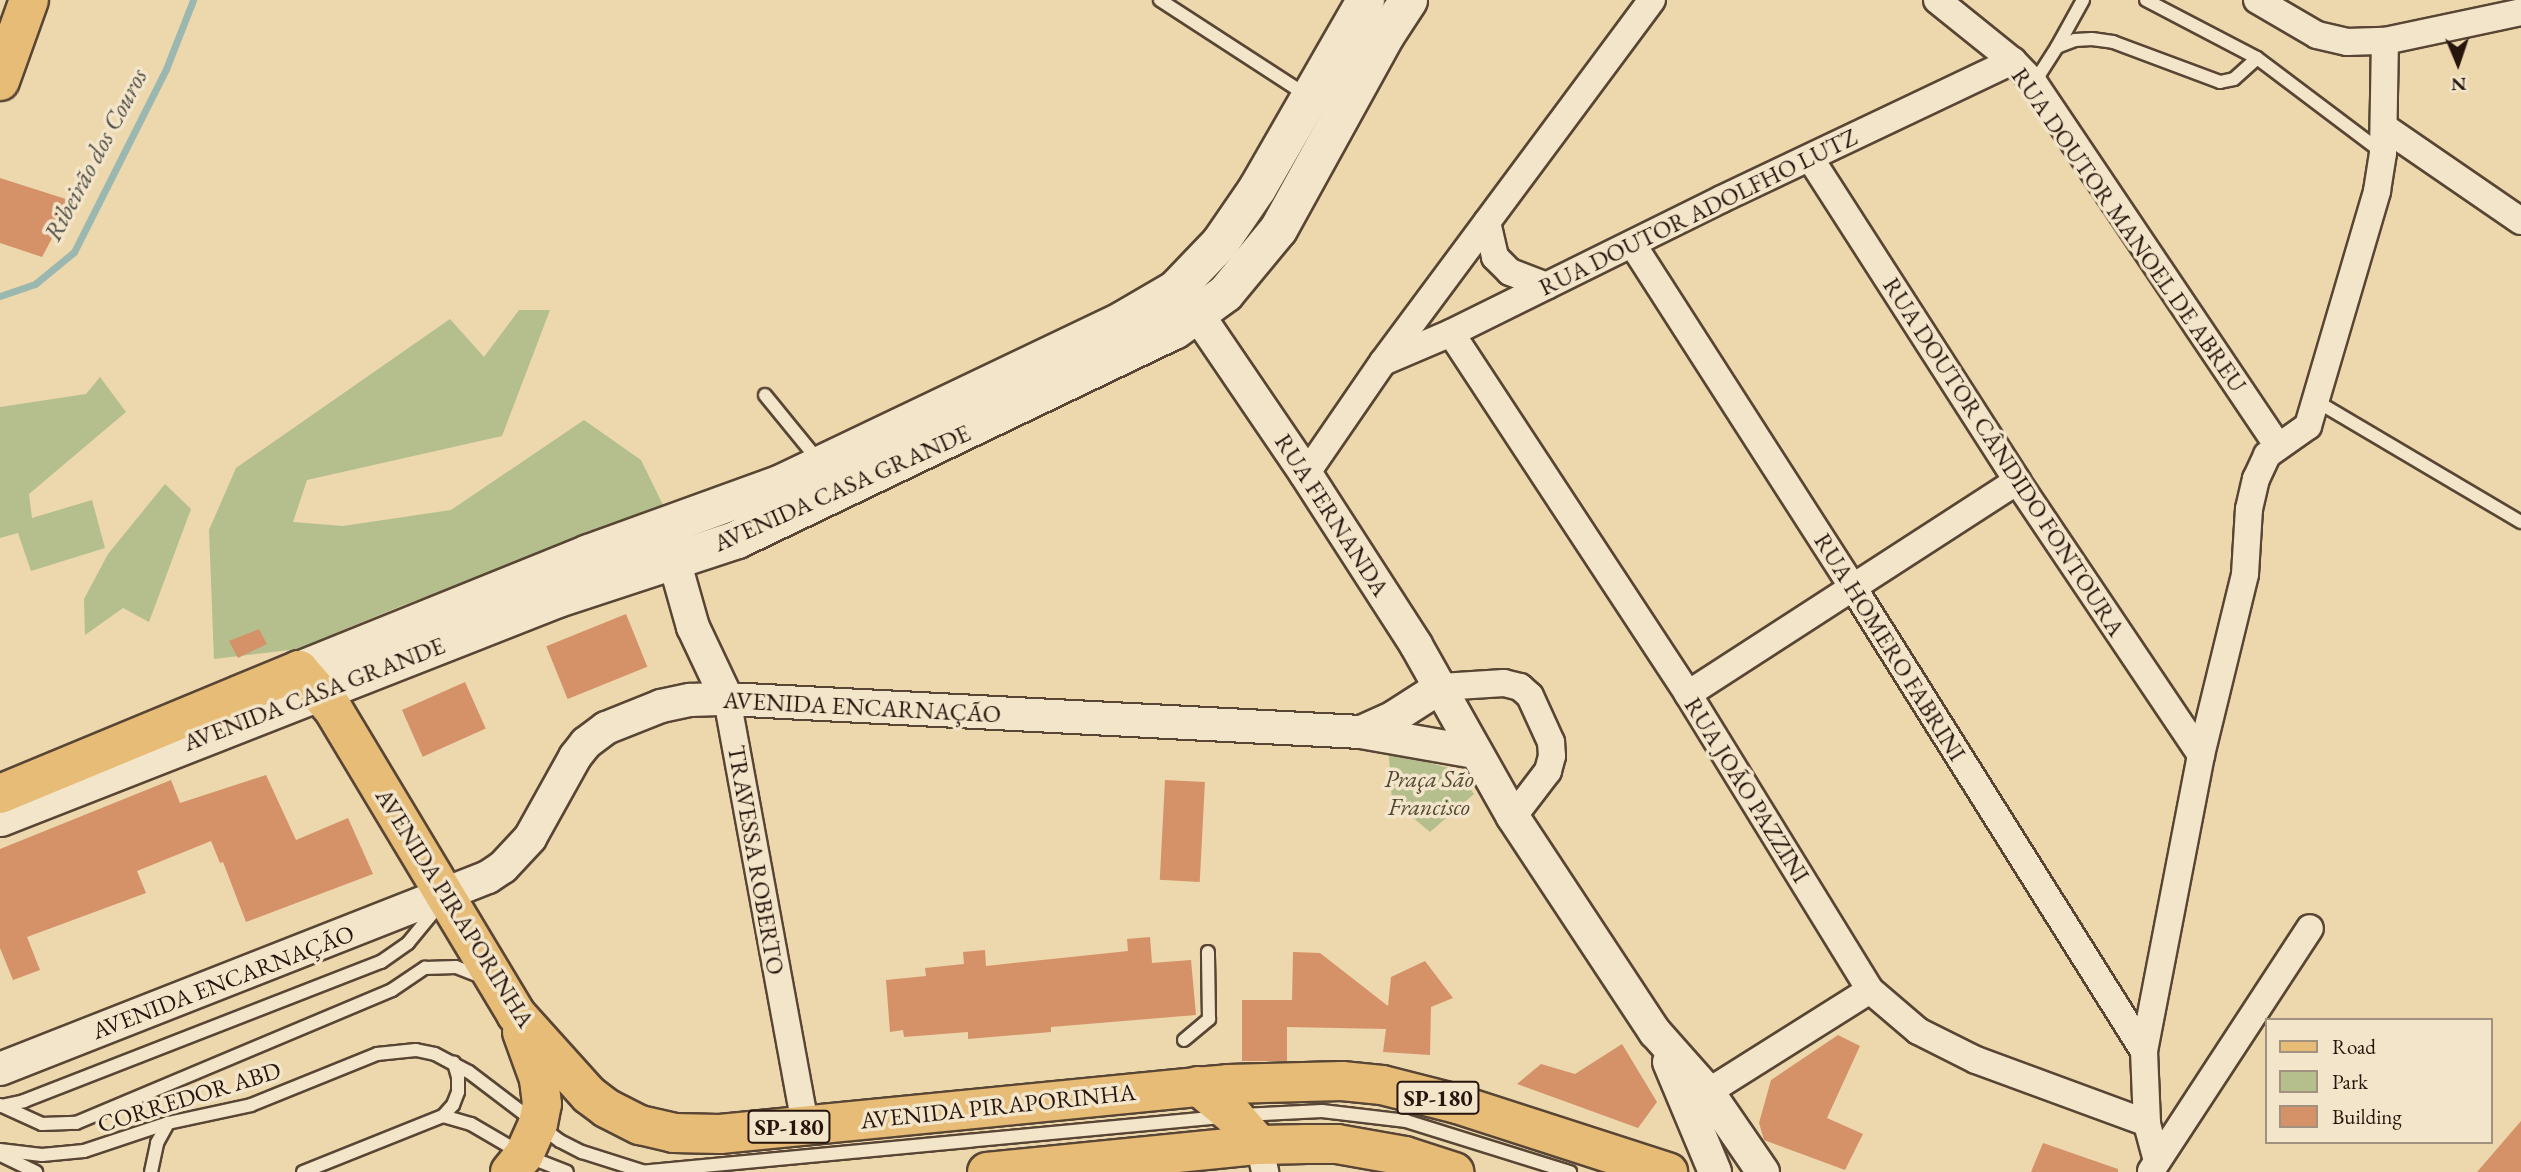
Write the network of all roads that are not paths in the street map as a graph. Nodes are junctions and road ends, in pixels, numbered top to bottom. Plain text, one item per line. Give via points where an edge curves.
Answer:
1 (29, 0) edge
2 (1160, 0) edge
3 (1365, 0) edge
4 (1408, 0) edge
5 (1652, 0) edge
6 (1937, 0) edge
7 (2083, 0) edge
8 (2146, 0) edge
9 (2257, 0) edge
10 (2489, 8) edge
11 (2520, 14) edge
12 (2385, 41) junction
13 (2057, 47) junction
14 (2257, 58) junction
15 (2013, 61) junction
16 (0, 80) edge
17 (2034, 83) junction
18 (1308, 96) junction
19 (2383, 140) junction
20 (1810, 158) junction
21 (2521, 221) edge
22 (1487, 222) junction
23 (1633, 245) junction
24 (1546, 286) junction
25 (1186, 302) junction
26 (1451, 333) junction
27 (1383, 362) junction
28 (765, 395) dead end
29 (2316, 401) junction
30 (2277, 445) junction
31 (1307, 474) junction
32 (829, 479) junction
33 (2017, 481) junction
34 (2521, 522) edge
35 (674, 560) junction
36 (1854, 589) junction
37 (309, 681) junction
38 (1441, 687) junction
39 (1688, 694) junction
40 (727, 699) junction
41 (1361, 733) junction
42 (1474, 751) junction
43 (2201, 755) junction
44 (0, 794) edge
45 (0, 817) edge
46 (1513, 817) junction
47 (446, 896) junction
48 (2310, 928) dead end
49 (1208, 952) dead end
50 (1870, 990) junction
51 (509, 1002) junction
52 (1655, 1032) junction
53 (1184, 1040) dead end
54 (2144, 1051) junction
55 (454, 1063) junction
56 (0, 1069) edge
57 (1198, 1086) junction
58 (1708, 1092) junction
59 (1, 1106) edge
60 (443, 1116) junction
61 (1234, 1116) junction
62 (168, 1123) junction
63 (2147, 1123) junction
64 (805, 1126) junction
65 (524, 1151) edge
66 (0, 1152) edge
67 (1262, 1159) edge
68 (2153, 1166) edge
69 (1035, 1170) edge
70 (645, 1171) edge
71 (36, 1172) edge
72 (151, 1172) edge
73 (303, 1172) edge
74 (567, 1172) edge
75 (639, 1172) edge
76 (987, 1172) edge
77 (1454, 1172) edge
78 (1570, 1172) edge
79 (1668, 1172) edge
80 (1715, 1172) edge
81 (1763, 1172) edge

1 - 16 main road
2 - 18 lane
3 - 18 main road, AVENIDA CASA GRANDE
4 - 25 main road, AVENIDA CASA GRANDE via 1278,229 1234,283
5 - 22 street
6 - 15 street, RUA DOUTOR MANOEL DE ABREU
7 - 13 lane
8 - 14 lane
9 - 12 street via 2317,34 2347,42
10 - 11 street
10 - 12 street
12 - 19 street
13 - 14 lane via 2092,38 2113,42 2220,82 2234,79
13 - 17 lane
14 - 19 lane via 2324,106
15 - 17 street, RUA DOUTOR MANOEL DE ABREU
15 - 20 street, RUA DOUTOR ADOLFHO LUTZ
17 - 30 street, RUA DOUTOR MANOEL DE ABREU
18 - 25 main road, AVENIDA CASA GRANDE
19 - 21 street
19 - 29 street via 2377,191
20 - 23 street, RUA DOUTOR ADOLFHO LUTZ
20 - 33 street, RUA DOUTOR CÂNDIDO FONTOURA
22 - 24 street via 1495,257 1510,272
22 - 27 street
23 - 24 street, RUA DOUTOR ADOLFHO LUTZ
23 - 36 street, RUA HOMERO FABRINI
24 - 26 street, RUA DOUTOR ADOLFHO LUTZ
25 - 31 street, RUA FERNANDA
25 - 32 main road, AVENIDA CASA GRANDE via 1122,320
26 - 27 street, RUA DOUTOR ADOLFHO LUTZ
26 - 39 street, RUA JOÃO PAZZINI
27 - 31 street
28 - 32 lane
29 - 30 street via 2308,426
29 - 34 lane
30 - 43 street via 2256,479 2249,509 2245,574
31 - 38 street, RUA FERNANDA
32 - 35 main road, AVENIDA CASA GRANDE via 737,539
32 - 37 main road, AVENIDA CASA GRANDE via 733,502 588,553
33 - 36 street
33 - 43 street, RUA DOUTOR CÂNDIDO FONTOURA
35 - 37 main road, AVENIDA CASA GRANDE
35 - 40 street, TRAVESSA ROBERTO via 693,627
36 - 39 street
36 - 54 street, RUA HOMERO FABRINI
37 - 44 main road, AVENIDA CASA GRANDE
37 - 45 main road, AVENIDA CASA GRANDE
37 - 47 main road, AVENIDA PIRAPORINHA / SP-180 via 333,709
38 - 41 street, AVENIDA ENCARNAÇÃO
38 - 42 street, RUA FERNANDA
38 - 46 street, AVENIDA ENCARNAÇÃO via 1504,683 1520,687 1530,696 1551,741 1552,756 1548,771
39 - 50 street, RUA JOÃO PAZZINI
40 - 41 street, AVENIDA ENCARNAÇÃO
40 - 47 street, AVENIDA ENCARNAÇÃO via 661,706 628,717 595,736 575,757 515,856 488,877
40 - 64 street, TRAVESSA ROBERTO
41 - 42 street, AVENIDA ENCARNAÇÃO
42 - 46 street
43 - 54 street
46 - 52 street
47 - 51 main road, AVENIDA PIRAPORINHA / SP-180
47 - 56 street, AVENIDA ENCARNAÇÃO
47 - 59 lane, AVENIDA ENCARNAÇÃO via 408,943 381,962
48 - 68 street
49 - 53 lane via 1209,1018
50 - 58 street
50 - 63 street, RUA JOÃO PAZZINI via 1918,1031 1976,1060
51 - 59 lane via 471,972 425,968 392,990 76,1123 42,1124
51 - 64 main road, AVENIDA PIRAPORINHA / SP-180 via 589,1095 640,1125 695,1135
51 - 65 main road via 539,1079 542,1104
52 - 58 street
52 - 80 street
54 - 63 street
55 - 60 lane via 458,1091
55 - 62 lane, CORREDOR ABD via 416,1050 377,1054 251,1105
55 - 65 lane, CORREDOR ABD
57 - 61 main road
57 - 64 main road, AVENIDA PIRAPORINHA / SP-180
57 - 79 main road, AVENIDA PIRAPORINHA / SP-180 via 1289,1080 1382,1085 1457,1104
58 - 81 street
60 - 65 lane, CORREDOR ABD via 471,1124
60 - 73 lane
61 - 67 main road
61 - 70 lane, CORREDOR ABD
61 - 78 lane, CORREDOR ABD via 1322,1111 1406,1121
62 - 66 lane, CORREDOR ABD via 61,1155
62 - 72 lane via 157,1143
63 - 68 street
65 - 70 lane, CORREDOR ABD via 560,1141
65 - 74 lane, CORREDOR ABD
66 - 71 lane, CORREDOR ABD
67 - 69 main road, SP-180
67 - 77 main road, SP-180 via 1337,1144 1405,1156
69 - 76 main road, SP-180
70 - 75 lane, CORREDOR ABD

